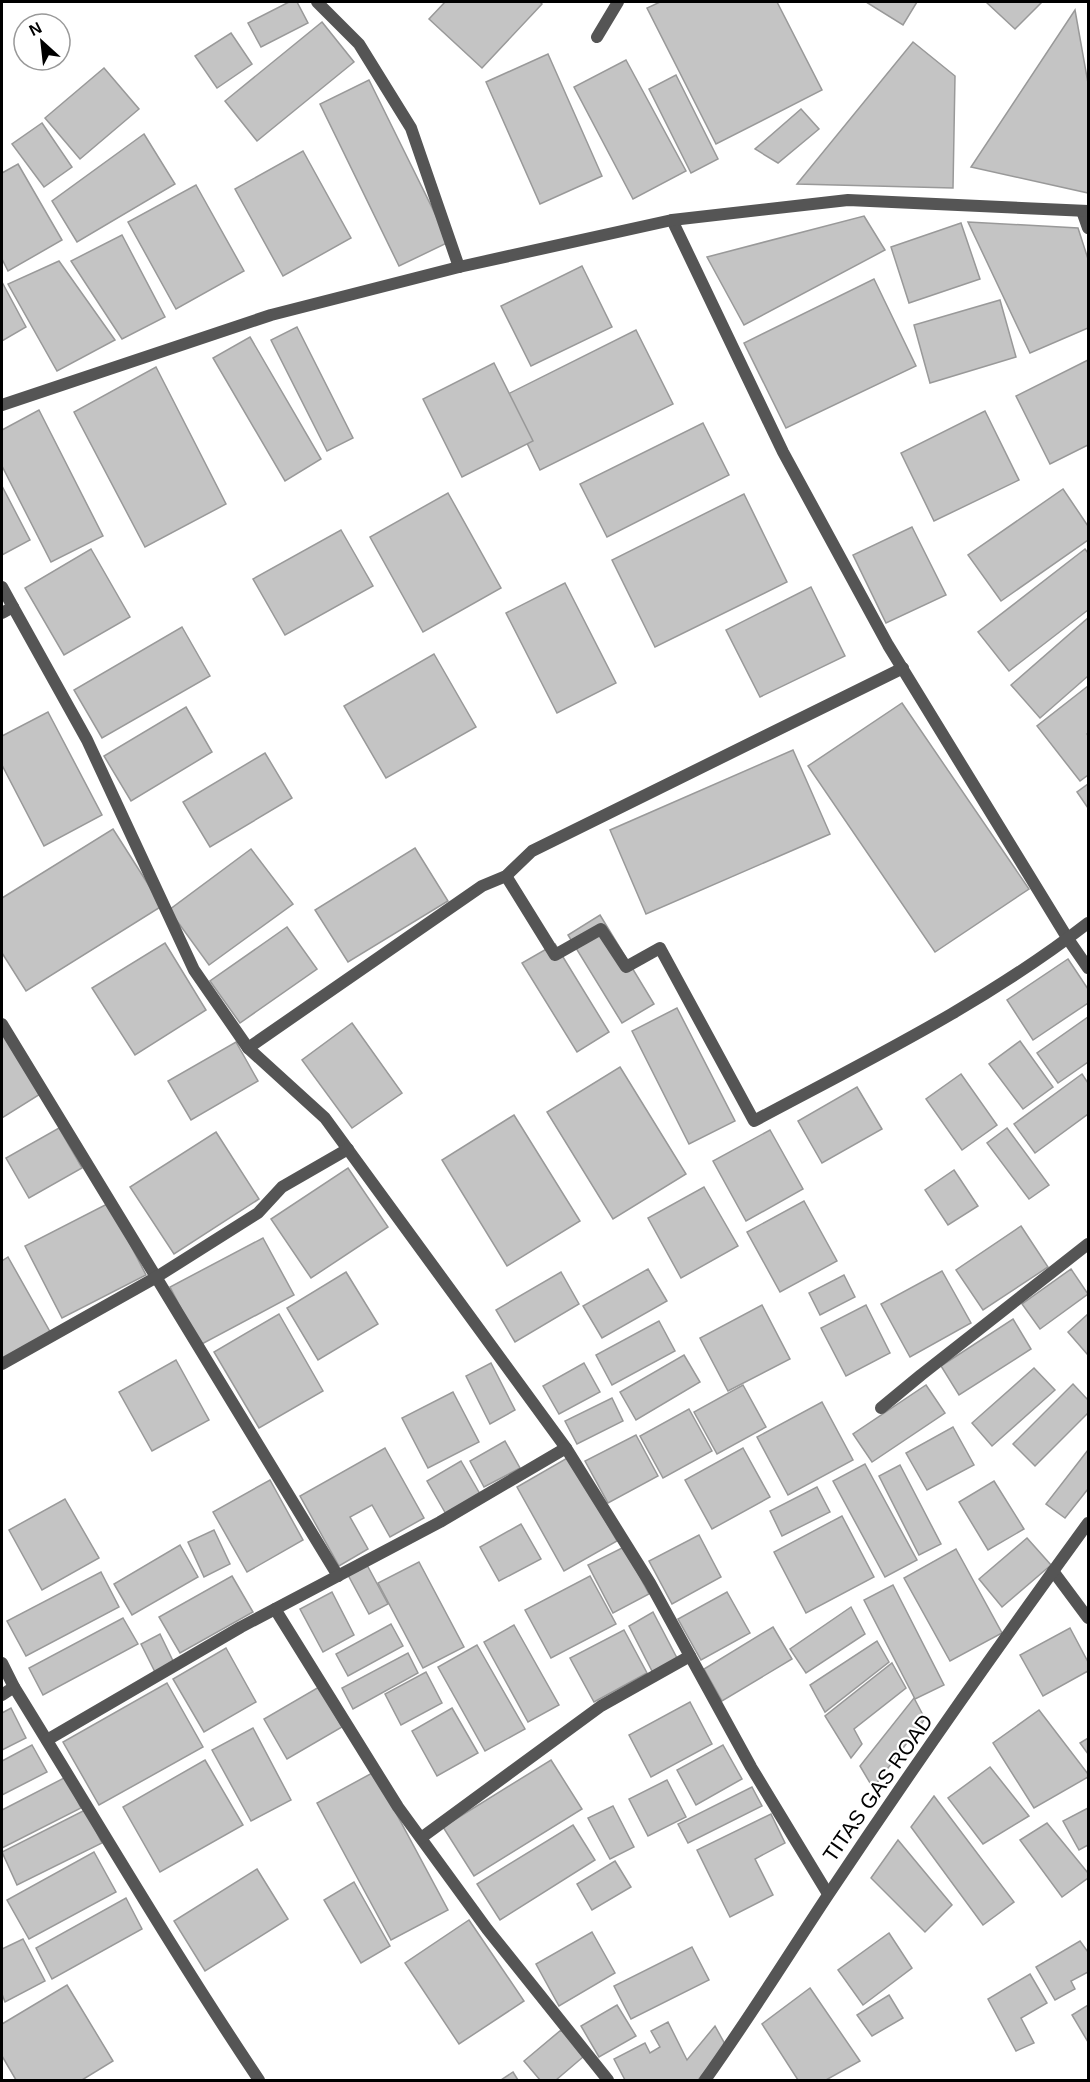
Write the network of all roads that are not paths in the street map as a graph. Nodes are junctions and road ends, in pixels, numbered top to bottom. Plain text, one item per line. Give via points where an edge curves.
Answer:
1 (317, 2) edge
2 (618, 2) edge
3 (597, 37) dead end
4 (1085, 211) edge
5 (672, 220) junction
6 (1089, 228) edge
7 (459, 267) junction
8 (2, 405) edge
9 (2, 587) edge
10 (14, 607) junction
11 (2, 613) edge
12 (903, 668) junction
13 (506, 876) junction
14 (1089, 923) edge
15 (1068, 939) junction
16 (1089, 968) edge
17 (2, 1024) edge
18 (248, 1048) junction
19 (348, 1149) junction
20 (1089, 1244) edge
21 (155, 1278) junction
22 (2, 1364) edge
23 (881, 1408) dead end
24 (566, 1448) junction
25 (1089, 1523) edge
26 (1053, 1571) junction
27 (338, 1576) junction
28 (275, 1609) junction
29 (1089, 1618) edge
30 (690, 1656) junction
31 (2, 1663) edge
32 (14, 1687) junction
33 (2, 1695) edge
34 (47, 1740) junction
35 (421, 1838) junction
36 (828, 1894) junction
37 (259, 2080) edge
38 (608, 2080) edge
39 (705, 2080) edge

1 - 7 street via 359,44 411,128
2 - 3 street
4 - 5 street via 848,200
4 - 6 street
5 - 7 street
5 - 12 street via 783,452
7 - 8 street via 271,315
9 - 10 street
10 - 11 street
10 - 18 street via 87,740 194,970
12 - 13 street via 532,851
12 - 15 street
13 - 15 street via 555,955 601,928 626,967 660,948 754,1121 949,1017
13 - 18 street via 482,886
14 - 15 street
15 - 16 street
17 - 21 street
18 - 19 street via 325,1118
19 - 21 street via 282,1187 258,1213
19 - 24 street
20 - 23 street
21 - 22 street
21 - 27 street
24 - 27 street
24 - 30 street via 650,1583
25 - 26 street, TITAS GAS ROAD
26 - 29 street
26 - 36 street, TITAS GAS ROAD
27 - 28 street
28 - 34 street
28 - 35 street
30 - 35 street via 601,1706
30 - 36 street
31 - 32 street
32 - 33 street
32 - 34 street
34 - 37 street
35 - 38 street
36 - 39 street, TITAS GAS ROAD

